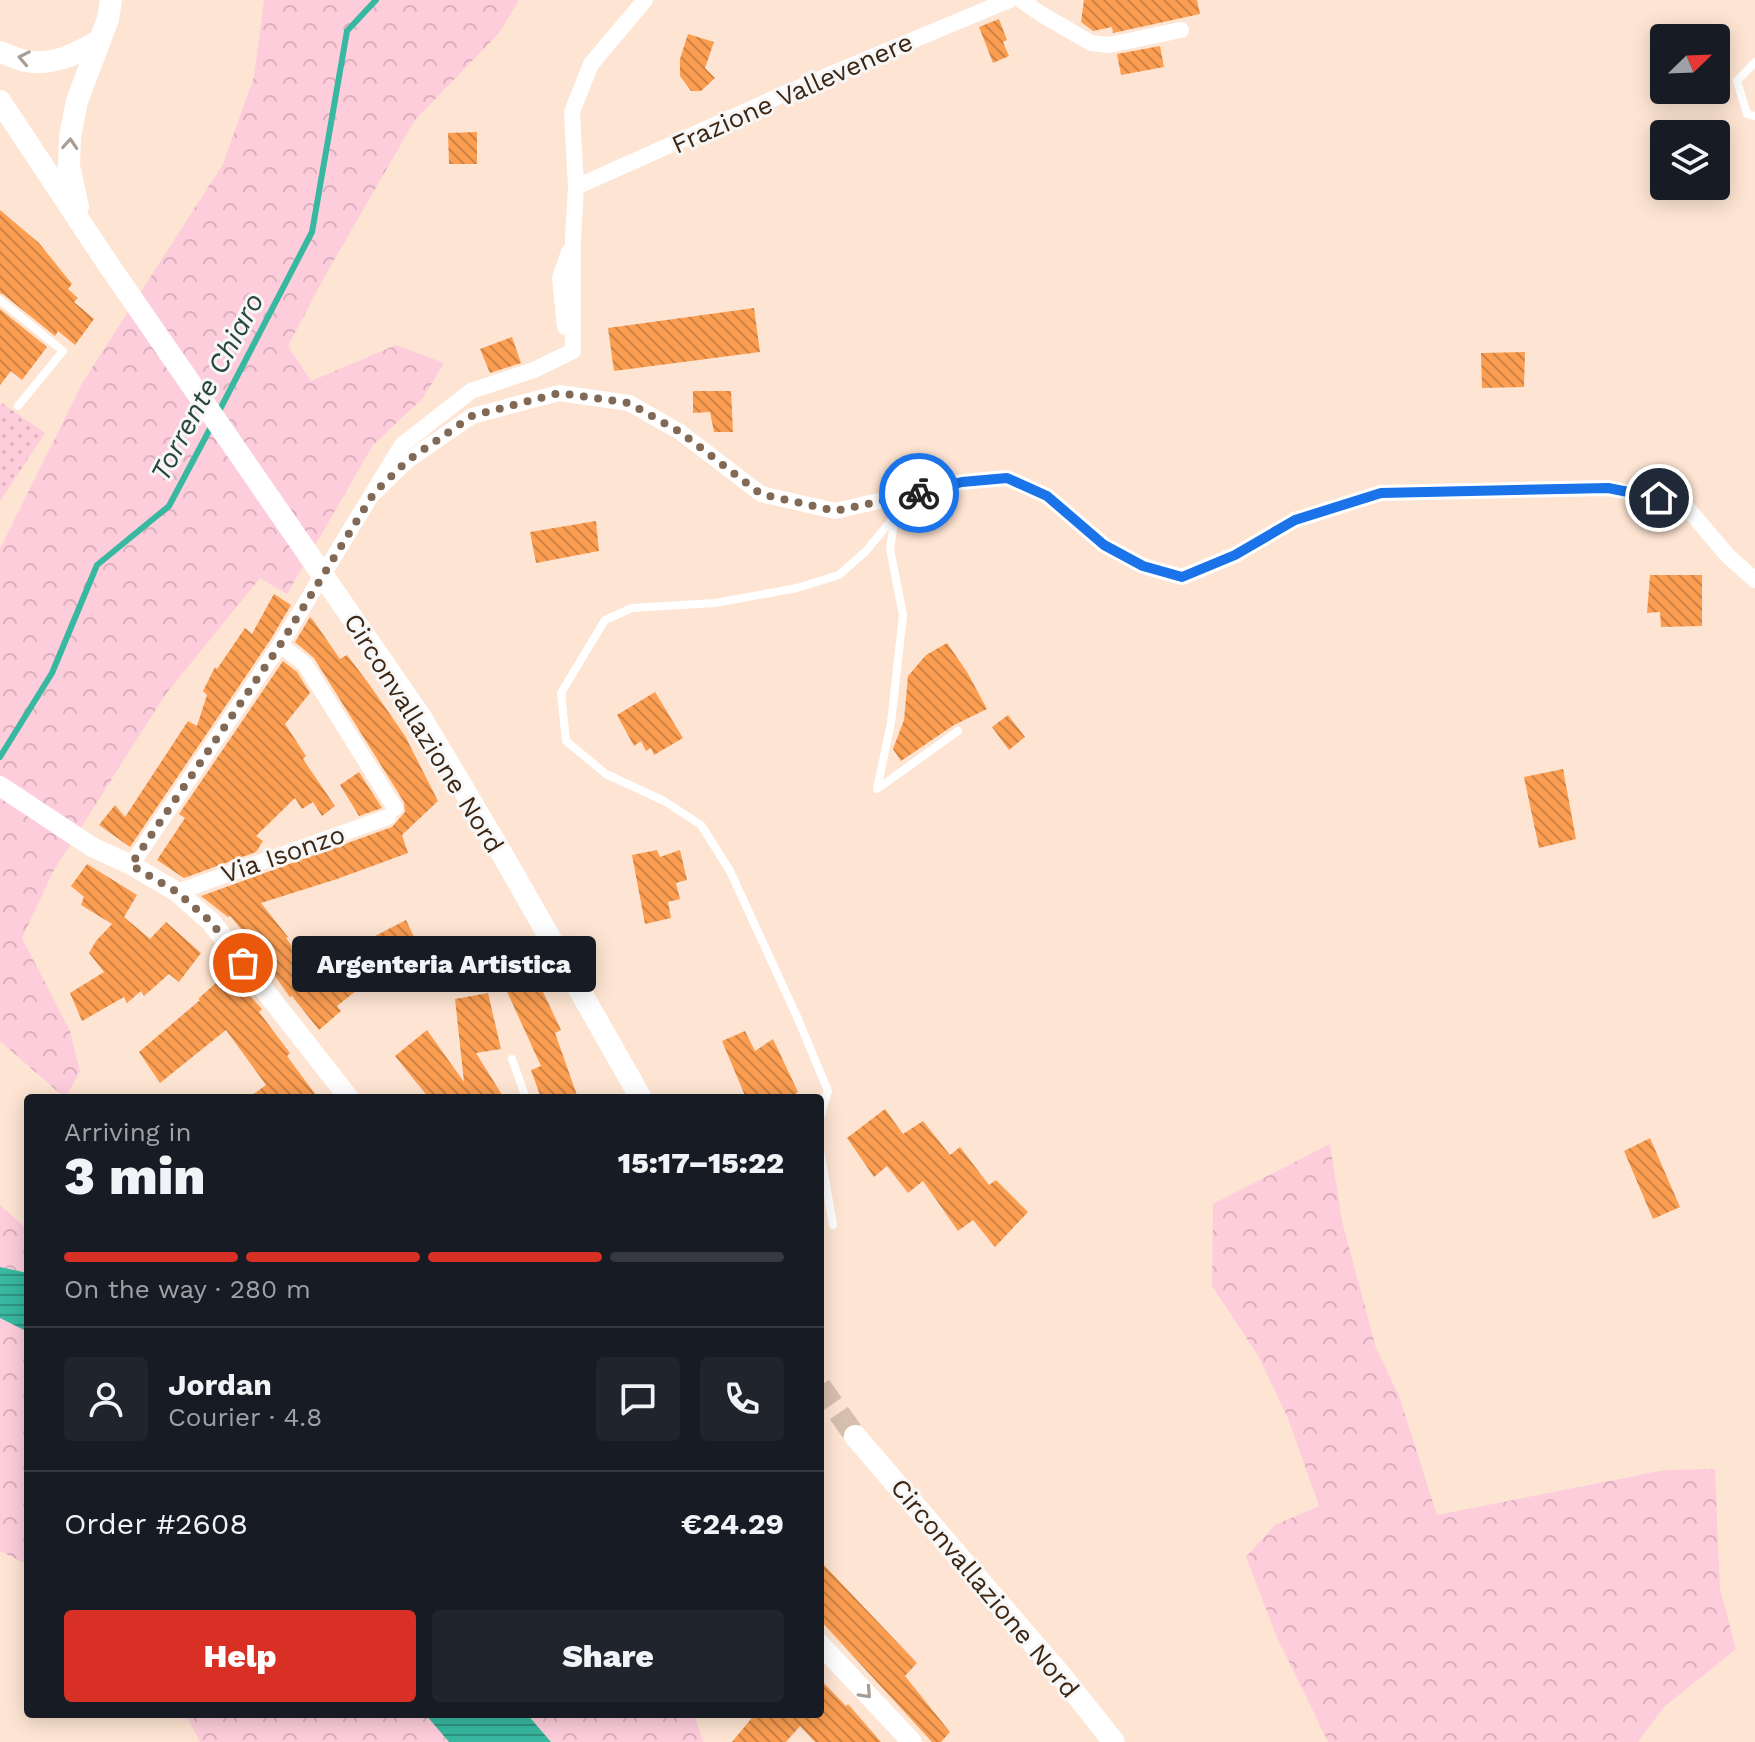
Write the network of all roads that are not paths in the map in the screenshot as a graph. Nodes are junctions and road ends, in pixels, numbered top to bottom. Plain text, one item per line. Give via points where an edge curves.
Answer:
1 (111, 0) edge
2 (645, 0) edge
3 (1009, 0) edge
4 (1021, 0) edge
5 (1181, 30) dead end
6 (100, 40) junction
7 (0, 52) edge
8 (1755, 62) edge
9 (0, 101) edge
10 (1755, 116) edge
11 (576, 187) junction
12 (81, 221) junction
13 (0, 300) edge
14 (18, 406) dead end
15 (374, 493) junction
16 (921, 493) junction
17 (895, 516) junction
18 (1755, 580) edge
19 (280, 645) junction
20 (958, 731) dead end
21 (0, 786) edge
22 (131, 865) junction
23 (177, 892) junction
24 (512, 1059) dead end
25 (346, 1094) edge
26 (525, 1094) edge
27 (639, 1094) edge
28 (824, 1104) edge
29 (824, 1173) edge
30 (833, 1225) dead end
31 (855, 1436) tunnel mouth
32 (824, 1648) edge
33 (912, 1742) edge
34 (1114, 1742) edge

1 - 6 main road
2 - 11 street via 591,64 572,112
3 - 11 street, Frazione Vallevenere
4 - 5 street via 1091,43 1109,45
6 -> 7 main road via 54,61 25,61
12 -> 6 main road via 69,166 70,136
8 - 10 lane via 1737,81 1747,114
9 - 12 main road, Circonvallazione Nord
11 - 15 street via 573,351 471,391 402,445
12 - 27 main road, Circonvallazione Nord via 422,719
13 - 14 lane via 63,351
15 - 16 street via 407,461 472,416 559,393 629,403 680,432 761,494 835,511
15 - 19 street
16 - 17 lane
16 - 18 street via 1007,478 1047,496 1104,545 1143,566 1182,577 1235,555 1295,520 1381,493 1608,488 1684,504
17 - 20 lane via 890,549 903,615 891,723 877,789
17 - 28 lane via 839,575 715,603 632,608 605,620 561,693 566,741 606,774 701,825 730,871 798,1019 828,1091
19 - 22 street
19 - 23 street, Via Isonzo via 305,664 392,813
21 - 22 street via 92,847
22 - 23 street
23 - 25 street via 211,922
24 - 26 lane
29 - 30 lane
31 - 34 main road, Circonvallazione Nord
32 -> 33 street

